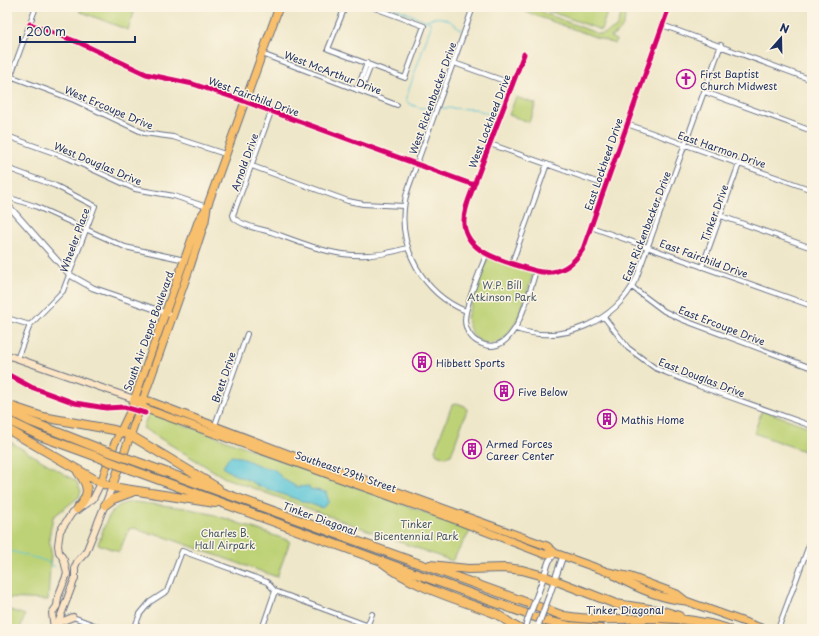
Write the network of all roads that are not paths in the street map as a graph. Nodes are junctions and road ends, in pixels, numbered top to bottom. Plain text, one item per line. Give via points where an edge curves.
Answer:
1 (36, 7) edge
2 (279, 7) edge
3 (345, 7) edge
4 (372, 7) edge
5 (473, 7) edge
6 (669, 7) edge
7 (30, 24) junction
8 (662, 24) junction
9 (720, 45) junction
10 (262, 54) junction
11 (524, 54) dead end
12 (454, 63) junction
13 (369, 64) junction
14 (10, 76) junction
15 (812, 80) edge
16 (512, 84) junction
17 (7, 86) edge
18 (359, 91) junction
19 (705, 92) junction
20 (244, 102) junction
21 (397, 105) dead end
22 (271, 112) junction
23 (627, 124) junction
24 (812, 131) edge
25 (7, 136) edge
26 (490, 144) junction
27 (684, 145) junction
28 (225, 154) junction
29 (416, 164) junction
30 (547, 164) junction
31 (739, 164) junction
32 (252, 166) junction
33 (7, 168) edge
34 (474, 185) junction
35 (606, 185) junction
36 (812, 190) edge
37 (7, 198) edge
38 (7, 204) edge
39 (404, 206) junction
40 (207, 207) junction
41 (722, 216) junction
42 (590, 227) junction
43 (86, 230) junction
44 (648, 247) junction
45 (407, 248) junction
46 (812, 248) edge
47 (487, 253) junction
48 (185, 260) junction
49 (512, 263) junction
50 (702, 267) junction
51 (536, 271) junction
52 (70, 275) junction
53 (632, 287) junction
54 (812, 306) edge
55 (466, 311) junction
56 (169, 314) junction
57 (7, 318) edge
58 (604, 318) junction
59 (30, 325) junction
60 (516, 329) junction
61 (247, 334) dead end
62 (7, 355) edge
63 (17, 359) junction
64 (812, 368) edge
65 (134, 399) junction
66 (141, 402) junction
67 (7, 405) edge
68 (7, 410) edge
69 (7, 420) edge
70 (215, 425) junction
71 (812, 426) edge
72 (7, 429) edge
73 (121, 431) junction
74 (130, 434) junction
75 (96, 452) junction
76 (75, 468) junction
77 (101, 483) junction
78 (112, 487) junction
79 (137, 491) junction
80 (229, 500) junction
81 (105, 505) junction
82 (77, 509) junction
83 (812, 537) edge
84 (555, 553) junction
85 (563, 556) junction
86 (376, 558) junction
87 (64, 560) junction
88 (77, 562) junction
89 (414, 563) junction
90 (544, 576) junction
91 (555, 580) junction
92 (275, 591) junction
93 (64, 606) junction
94 (372, 614) dead end
95 (73, 617) junction
96 (699, 622) junction
97 (58, 623) junction
98 (538, 626) edge
99 (367, 627) edge
100 (512, 627) edge
101 (54, 629) edge
102 (105, 629) edge
103 (134, 629) edge
104 (262, 629) edge
105 (377, 629) edge
106 (520, 629) edge
107 (524, 629) edge
108 (601, 629) edge
109 (627, 629) edge
110 (690, 629) edge
111 (728, 629) edge
112 (764, 629) edge
113 (778, 629) edge

1 - 7 street
2 - 10 main road, South Air Depot Boulevard
3 - 13 street via 328,49
4 - 13 street via 424,26 405,78
5 - 12 street, West Rickenbacker Drive
6 - 8 street, East Lockheed Drive
7 - 14 street
7 - 20 street, West Fairchild Drive via 80,43 146,74 193,84
8 - 9 street
8 - 23 street, East Lockheed Drive
9 - 15 street
9 - 19 street, East Rickenbacker Drive
10 - 18 street, West McArthur Drive
10 - 20 main road, South Air Depot Boulevard
11 - 16 street, West Lockheed Drive
12 - 16 street
12 - 29 street, West Rickenbacker Drive
13 - 18 street
14 - 17 street
14 - 28 street, West Ercoupe Drive via 74,100 144,133 173,138
16 - 26 street, West Lockheed Drive
18 - 21 street, West McArthur Drive
19 - 24 street
19 - 27 street, East Rickenbacker Drive
20 - 22 street, West Fairchild Drive
20 - 28 main road, South Air Depot Boulevard
22 - 29 street, West Fairchild Drive
22 - 32 street, Arnold Drive
23 - 27 street, East Harmon Drive
23 - 35 street, East Lockheed Drive
25 - 40 street, West Douglas Drive via 68,158 135,189 174,196
26 - 30 street
26 - 34 street, West Lockheed Drive
27 - 31 street, East Harmon Drive
27 - 44 street, East Rickenbacker Drive
28 - 40 main road, South Air Depot Boulevard
29 - 34 street, West Fairchild Drive
29 - 39 street, West Rickenbacker Drive
30 - 35 street
30 - 49 street
31 - 36 street, East Harmon Drive
31 - 41 street, Tinker Drive
32 - 39 street via 348,201
32 - 45 street, Arnold Drive via 234,218 300,244 341,255 381,254
33 - 43 street, Wheeler Place via 56,186 92,203 95,206 94,211
34 - 47 street, West Lockheed Drive via 464,225 474,245
35 - 42 street, East Lockheed Drive
37 - 43 street via 35,206
38 - 52 street
39 - 45 street, West Rickenbacker Drive
40 - 48 main road, South Air Depot Boulevard via 199,219
40 - 56 main road, South Air Depot Boulevard via 205,221
41 - 46 street
41 - 50 street, Tinker Drive
42 - 44 street, East Fairchild Drive
42 - 51 street, East Lockheed Drive via 583,249 573,263 556,272
43 - 48 street via 125,247
43 - 52 street, Wheeler Place
44 - 50 street, East Fairchild Drive
44 - 53 street, East Rickenbacker Drive
45 - 55 street, West Rickenbacker Drive via 416,268 431,288 447,302
47 - 49 street, West Lockheed Drive
47 - 55 street
48 - 56 main road, South Air Depot Boulevard
49 - 51 street, East Lockheed Drive
50 - 54 street, East Fairchild Drive
51 - 60 street
52 - 56 street via 93,288
52 - 59 street, Wheeler Place via 60,296
53 - 58 street, East Rickenbacker Drive via 615,309
53 - 64 street, East Ercoupe Drive via 664,311 682,320
55 - 60 street via 468,332 482,344 501,344 510,338
56 - 65 main road, South Air Depot Boulevard
56 - 66 main road, South Air Depot Boulevard
57 - 59 street
58 - 60 street, East Rickenbacker Drive via 559,333 540,334
58 - 71 street, East Douglas Drive via 628,348 655,368
59 - 63 street, Wheeler Place
61 - 70 street, Brett Drive
62 - 63 main road, Southeast 29th Street
63 - 65 main road, Southeast 29th Street
65 - 66 main road, Southeast 29th Street
65 - 73 main road, South Air Depot Boulevard
66 - 70 main road, Southeast 29th Street
66 - 74 main road, South Air Depot Boulevard
66 - 84 main road, Southeast 29th Street via 146,409 543,554
67 - 73 highway via 43,417
68 - 75 highway, Tinker Diagonal
69 - 75 highway, Tinker Diagonal via 40,436
70 - 84 main road, Southeast 29th Street via 287,454 350,474 547,546
72 - 76 highway
73 - 74 highway
73 - 77 main road, South Air Depot Boulevard
74 - 78 main road, South Air Depot Boulevard
74 - 80 highway
75 - 80 highway, Tinker Diagonal, bridge via 132,470
75 - 80 highway, Tinker Diagonal, bridge via 136,461
76 - 77 highway
76 - 82 highway via 84,480 87,492 85,501
77 - 78 highway
77 - 82 main road, South Air Depot Boulevard via 93,499
78 - 79 highway
78 - 81 main road, South Air Depot Boulevard
79 - 80 highway
79 - 81 highway via 122,495
80 - 86 highway, Tinker Diagonal
80 - 89 highway, Tinker Diagonal
81 - 88 main road, South Air Depot Boulevard via 86,552
82 - 87 main road, South Air Depot Boulevard via 60,530 58,545
83 - 113 street
84 - 85 main road, Southeast 29th Street
84 - 90 street
85 - 91 street
85 - 112 main road, Southeast 29th Street via 608,572 629,584
86 - 100 highway via 396,574 495,614
86 - 108 highway, Tinker Diagonal via 546,621
87 - 88 main road
87 - 101 main road, South Air Depot Boulevard via 66,574 58,597 58,606 52,613
88 - 93 main road, South Air Depot Boulevard via 75,578
89 - 90 highway via 456,568 514,569
89 - 96 highway, Tinker Diagonal via 570,617 602,620 660,618
90 - 91 highway
90 - 107 street, bridge
91 - 96 highway via 616,604 663,611
91 - 98 street, bridge
92 - 99 street
92 - 103 street via 267,582 182,551 167,591 150,602 140,614
92 - 104 street
93 - 95 main road via 67,613
93 - 97 main road, South Air Depot Boulevard
94 - 99 street
95 - 97 main road
95 - 102 street
96 - 111 highway, Tinker Diagonal
97 - 101 main road, South Air Depot Boulevard
99 - 105 street
100 - 106 highway
109 - 110 highway, Tinker Diagonal

